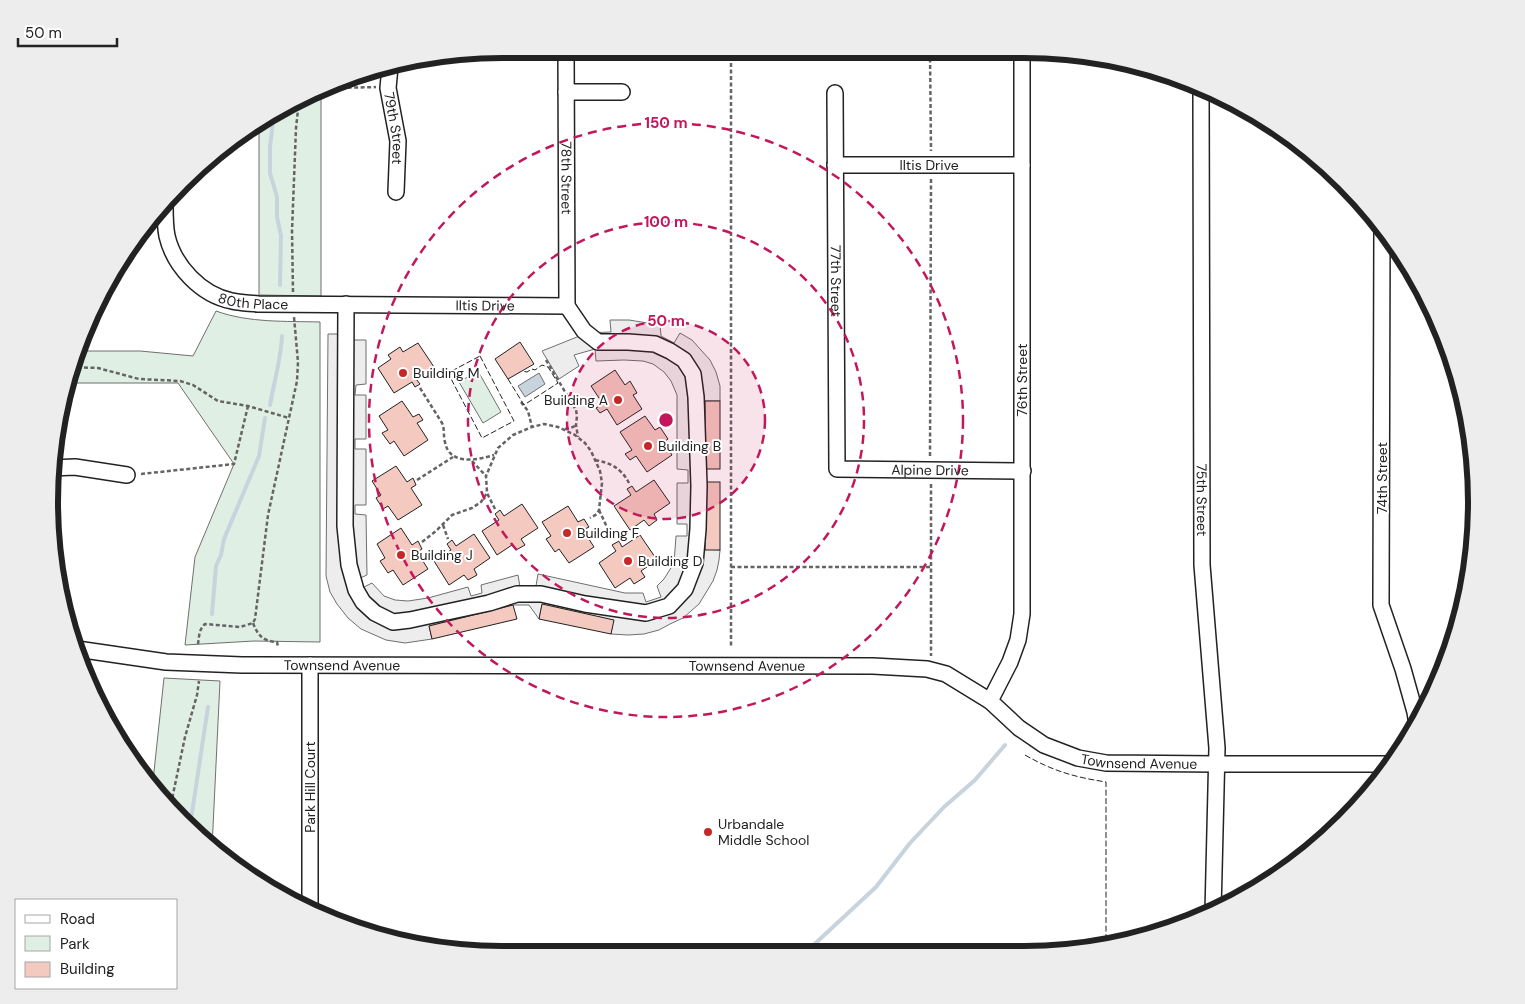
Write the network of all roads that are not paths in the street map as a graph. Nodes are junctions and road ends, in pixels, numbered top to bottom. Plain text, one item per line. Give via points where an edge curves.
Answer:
1 (566, 58) edge
2 (1022, 58) edge
3 (389, 72) edge
4 (566, 92) junction
5 (622, 92) dead end
6 (835, 93) dead end
7 (1200, 94) edge
8 (835, 165) junction
9 (1022, 165) junction
10 (396, 192) dead end
11 (165, 212) edge
12 (1382, 239) edge
13 (346, 304) junction
14 (403, 304) joint
15 (568, 306) junction
16 (59, 468) edge
17 (837, 469) joint
18 (1022, 471) junction
19 (127, 475) road end
20 (83, 650) edge
21 (310, 664) junction
22 (990, 701) junction
23 (1415, 712) edge
24 (1216, 764) junction
25 (1382, 764) edge
26 (310, 903) edge
27 (1214, 904) edge

1 - 4 street, 78th Street
2 - 9 street, 76th Street
3 - 10 street, 79th Street via 388,87 398,141
4 - 5 street
4 - 15 street, 78th Street
6 - 8 street, 77th Street
7 - 24 street, 75th Street via 1202,566
8 - 9 street, Iltis Drive
8 - 17 street, 77th Street
9 - 18 street, 76th Street
11 - 13 street, 80th Place via 167,237 174,255 197,284 213,294 230,301 258,304
12 - 23 street, 74th Street via 1381,605
13 - 14 street, 80th Place
13 - 15 street via 345,526 349,565 363,602 393,622 432,616 517,594 541,594 646,613 669,606 685,589 695,564 698,529 693,374 684,360 654,344 598,342 584,330
14 - 15 street, Iltis Drive
16 - 19 street
17 - 18 street, Alpine Drive
18 - 22 street, 76th Street via 1022,614 1010,662
20 - 21 street, Townsend Avenue via 166,662
21 - 22 street, Townsend Avenue via 873,666 946,674
21 - 26 street, Park Hill Court
22 - 24 street, Townsend Avenue via 1019,728 1044,745 1078,758 1106,763
24 - 25 street, Townsend Avenue
24 - 27 street, 75th Street

